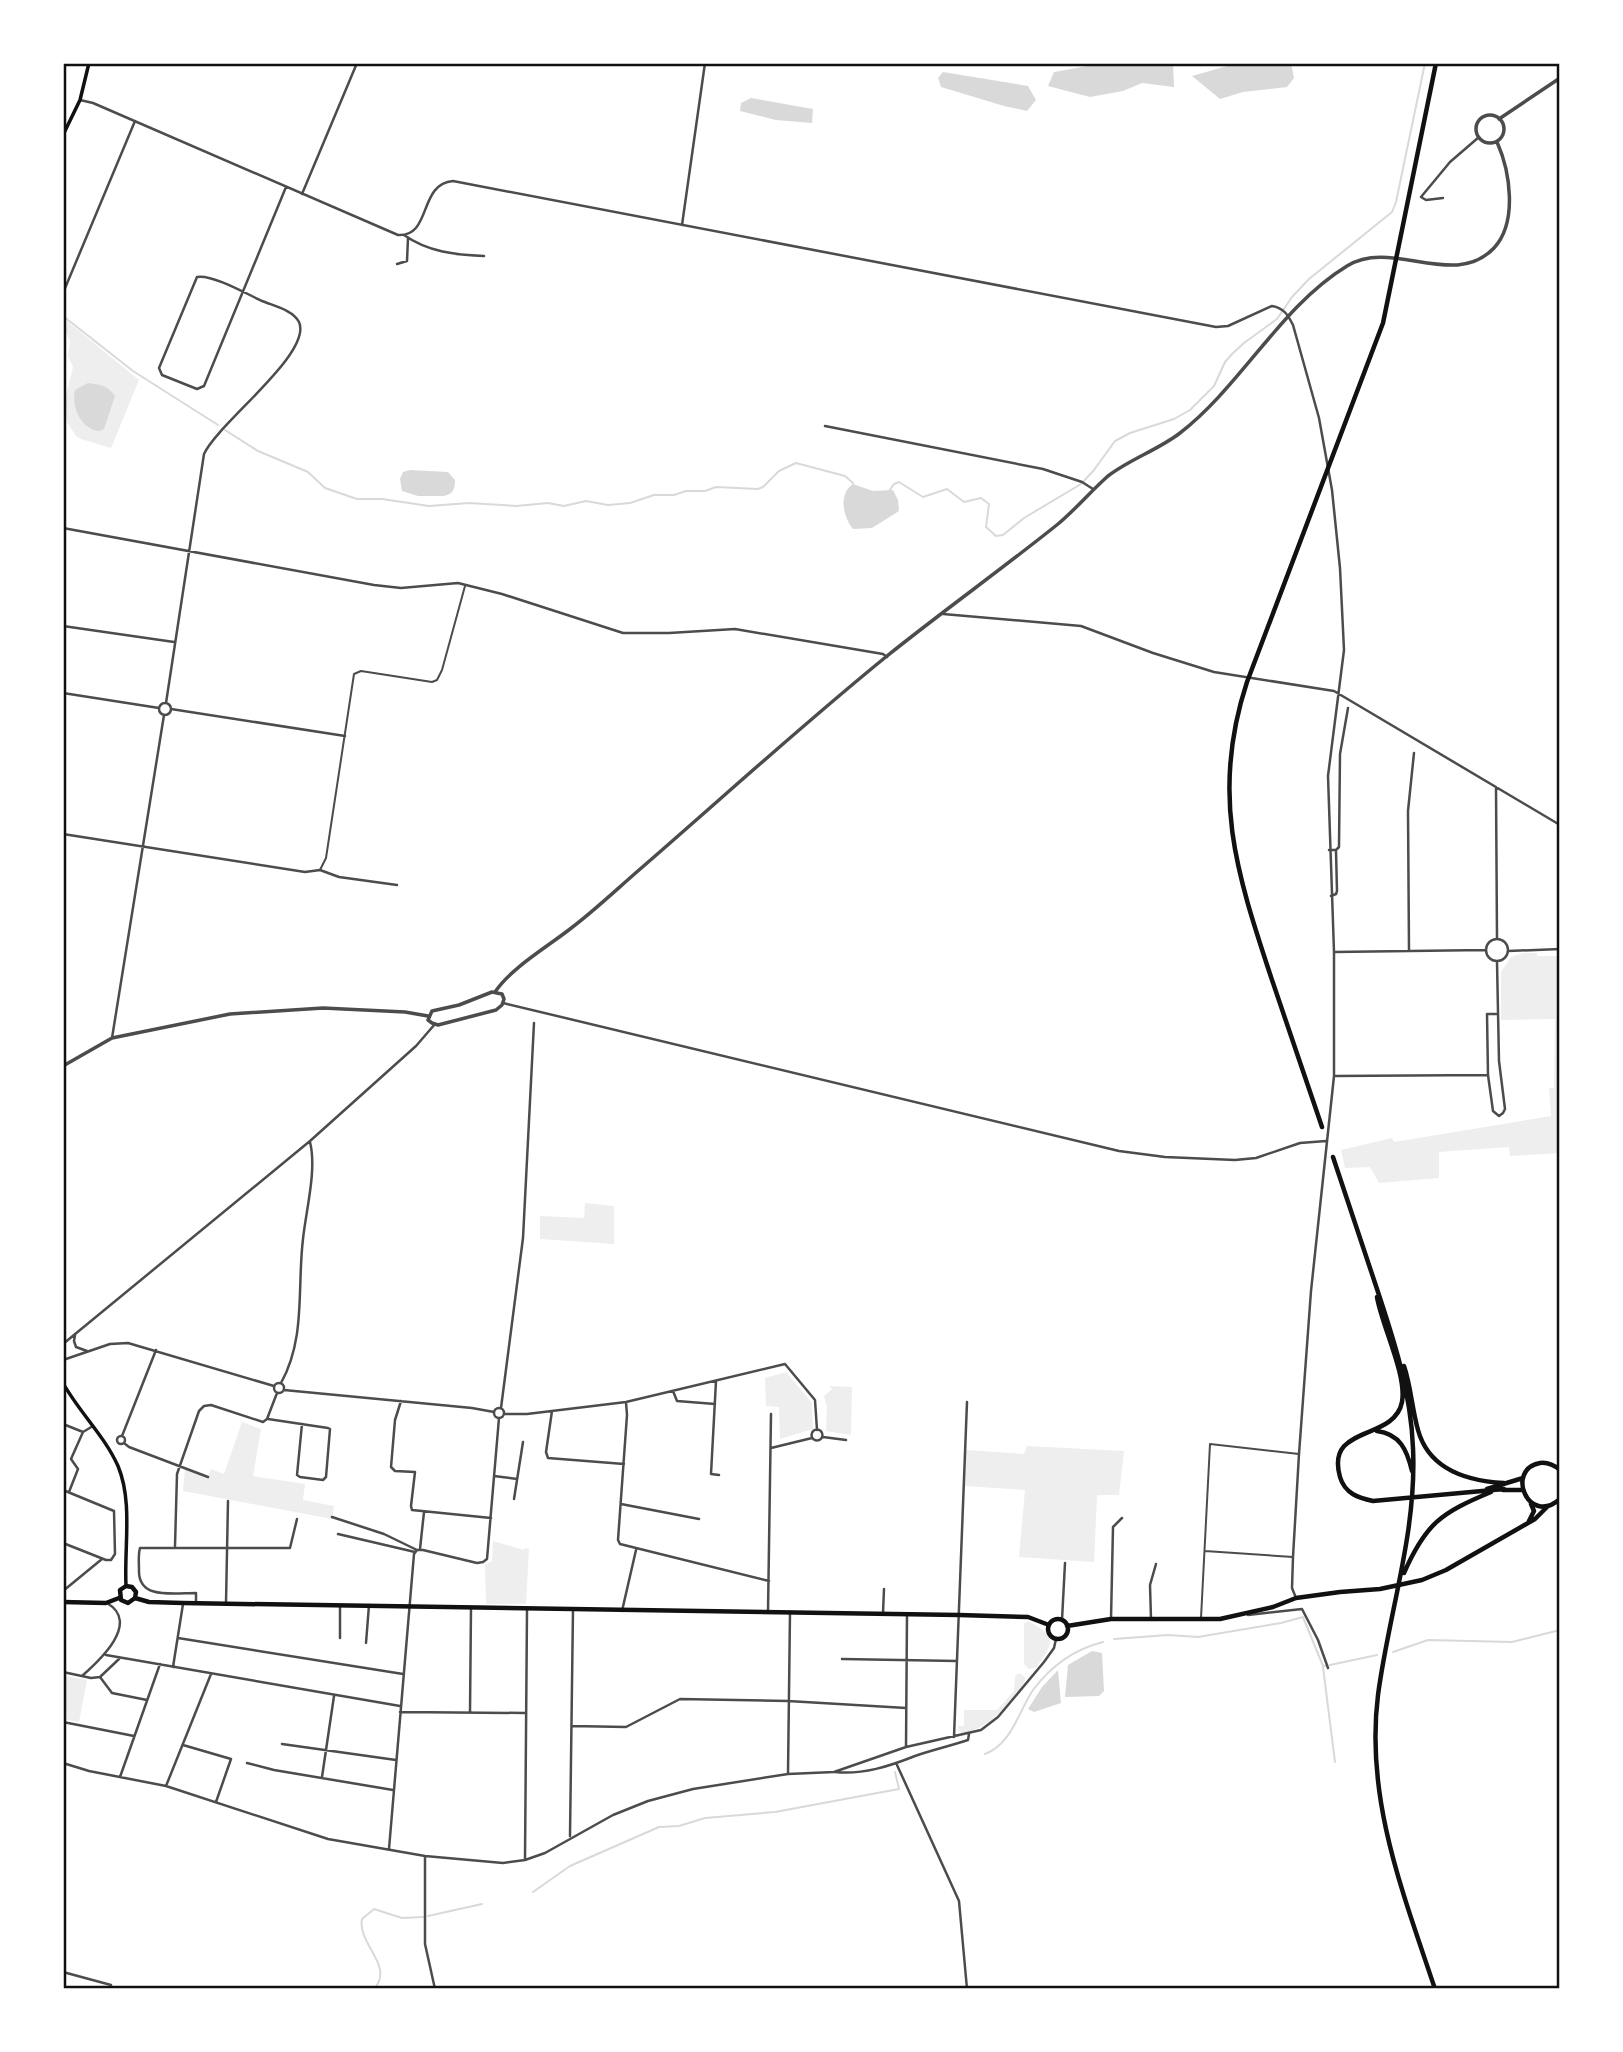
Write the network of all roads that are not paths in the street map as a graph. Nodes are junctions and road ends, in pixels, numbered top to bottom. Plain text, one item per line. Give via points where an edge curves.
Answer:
1 (89, 63) edge
2 (357, 63) edge
3 (705, 63) edge
4 (1436, 63) edge
5 (1560, 78) edge
6 (80, 100) junction
7 (1499, 119) junction
8 (135, 121) junction
9 (63, 135) edge
10 (1479, 137) junction
11 (1496, 142) junction
12 (286, 187) junction
13 (302, 194) junction
14 (1443, 198) dead end
15 (682, 225) junction
16 (406, 237) junction
17 (484, 256) dead end
18 (397, 264) dead end
19 (242, 292) junction
20 (63, 293) edge
21 (1288, 315) junction
22 (825, 426) dead end
23 (1094, 490) junction
24 (63, 528) edge
25 (188, 551) junction
26 (465, 585) junction
27 (943, 614) junction
28 (63, 626) edge
29 (174, 642) junction
30 (887, 657) junction
31 (63, 693) edge
32 (1339, 694) junction
33 (166, 703) junction
34 (159, 708) junction
35 (1348, 708) dead end
36 (171, 709) junction
37 (164, 715) junction
38 (345, 736) junction
39 (1330, 753) junction
40 (1414, 753) dead end
41 (1340, 754) junction
42 (1496, 787) junction
43 (1560, 825) edge
44 (63, 834) edge
45 (143, 846) junction
46 (1329, 850) junction
47 (1336, 850) junction
48 (320, 870) junction
49 (397, 885) dead end
50 (1331, 896) junction
51 (1497, 939) junction
52 (1560, 949) edge
53 (1486, 950) junction
54 (1409, 951) junction
55 (1508, 951) junction
56 (1334, 952) junction
57 (1497, 961) junction
58 (495, 992) junction
59 (503, 1003) junction
60 (1498, 1014) junction
61 (428, 1016) junction
62 (534, 1023) dead end
63 (435, 1024) junction
64 (113, 1038) junction
65 (63, 1066) edge
66 (1488, 1075) junction
67 (1334, 1076) junction
68 (1322, 1127) dead end
69 (1327, 1141) junction
70 (310, 1142) junction
71 (1332, 1157) dead end
72 (1375, 1282) junction
73 (76, 1332) junction
74 (63, 1345) edge
75 (90, 1350) junction
76 (156, 1350) junction
77 (1398, 1355) junction
78 (63, 1360) edge
79 (63, 1368) edge
80 (716, 1381) junction
81 (63, 1383) edge
82 (282, 1383) junction
83 (274, 1386) junction
84 (284, 1390) junction
85 (673, 1391) junction
86 (277, 1393) junction
87 (401, 1401) junction
88 (626, 1402) junction
89 (967, 1402) dead end
90 (715, 1404) junction
91 (501, 1408) junction
92 (552, 1411) junction
93 (494, 1412) junction
94 (504, 1414) junction
95 (771, 1414) dead end
96 (499, 1418) junction
97 (267, 1419) junction
98 (63, 1424) edge
99 (302, 1424) junction
100 (93, 1426) junction
101 (817, 1430) junction
102 (1373, 1431) junction
103 (83, 1432) junction
104 (122, 1436) junction
105 (823, 1437) junction
106 (812, 1438) junction
107 (846, 1440) dead end
108 (117, 1442) junction
109 (523, 1442) dead end
110 (124, 1443) junction
111 (108, 1448) junction
112 (771, 1448) junction
113 (1299, 1454) junction
114 (624, 1464) junction
115 (181, 1465) junction
116 (1560, 1470) edge
117 (719, 1475) dead end
118 (494, 1476) junction
119 (208, 1477) dead end
120 (1523, 1478) junction
121 (517, 1479) junction
122 (1504, 1486) junction
123 (1414, 1487) junction
124 (63, 1490) edge
125 (1523, 1490) junction
126 (69, 1492) junction
127 (514, 1499) dead end
128 (1560, 1500) edge
129 (228, 1501) dead end
130 (1530, 1502) junction
131 (621, 1504) junction
132 (1548, 1506) junction
133 (424, 1512) junction
134 (332, 1517) dead end
135 (491, 1518) junction
136 (1122, 1518) dead end
137 (297, 1519) dead end
138 (699, 1519) dead end
139 (1526, 1524) junction
140 (338, 1534) dead end
141 (63, 1543) edge
142 (175, 1546) junction
143 (226, 1547) junction
144 (418, 1550) junction
145 (636, 1550) junction
146 (1204, 1551) junction
147 (1293, 1557) junction
148 (102, 1559) junction
149 (1065, 1563) dead end
150 (1156, 1564) dead end
151 (1401, 1580) junction
152 (769, 1581) junction
153 (126, 1586) junction
154 (884, 1589) dead end
155 (63, 1591) edge
156 (119, 1598) junction
157 (135, 1598) junction
158 (1296, 1598) junction
159 (63, 1602) edge
160 (106, 1603) junction
161 (183, 1603) junction
162 (196, 1603) junction
163 (226, 1604) junction
164 (340, 1605) junction
165 (369, 1605) junction
166 (409, 1606) junction
167 (471, 1607) junction
168 (527, 1607) junction
169 (573, 1609) junction
170 (622, 1611) junction
171 (768, 1612) junction
172 (790, 1612) junction
173 (883, 1614) junction
174 (907, 1614) junction
175 (959, 1615) junction
176 (1234, 1615) junction
177 (1111, 1619) junction
178 (1151, 1619) junction
179 (1201, 1619) junction
180 (1062, 1620) junction
181 (1049, 1625) junction
182 (1068, 1626) junction
183 (178, 1638) junction
184 (340, 1638) dead end
185 (1056, 1639) junction
186 (366, 1643) dead end
187 (106, 1655) junction
188 (122, 1658) junction
189 (842, 1659) dead end
190 (907, 1661) junction
191 (957, 1661) junction
192 (160, 1664) junction
193 (1327, 1666) dead end
194 (173, 1667) junction
195 (63, 1672) edge
196 (211, 1674) junction
197 (403, 1674) junction
198 (82, 1676) junction
199 (100, 1677) junction
200 (334, 1696) junction
201 (147, 1700) junction
202 (788, 1701) junction
203 (400, 1706) junction
204 (906, 1708) junction
205 (400, 1712) junction
206 (470, 1713) junction
207 (525, 1713) junction
208 (63, 1722) edge
209 (572, 1726) junction
210 (969, 1734) junction
211 (134, 1736) junction
212 (954, 1737) junction
213 (282, 1744) dead end
214 (183, 1745) junction
215 (906, 1747) junction
216 (326, 1749) junction
217 (396, 1760) junction
218 (63, 1763) edge
219 (247, 1763) dead end
220 (897, 1765) junction
221 (834, 1772) junction
222 (788, 1774) junction
223 (120, 1777) junction
224 (322, 1777) junction
225 (166, 1786) junction
226 (393, 1790) junction
227 (216, 1802) junction
228 (570, 1838) junction
229 (389, 1849) junction
230 (425, 1856) junction
231 (525, 1860) junction
232 (63, 1972) edge
233 (111, 1989) edge
234 (435, 1989) edge
235 (967, 1989) edge
236 (1435, 1989) edge

1 - 6 main road
2 - 13 street
3 - 15 street
4 - 68 main road via 1383,323 1247,682 1233,746 1230,813 1240,881
5 - 7 street
6 - 8 street
6 - 9 main road
7 - 10 street via 1479,120
7 - 11 street via 1504,131
8 - 12 street
8 - 20 street
10 - 11 street
10 - 14 street via 1421,197
11 - 21 street via 1509,205 1506,227 1484,257 1462,264 1367,259 1348,265
12 - 13 street
12 - 19 street
13 - 16 street
15 - 16 street via 453,181 438,186 419,225
15 - 21 street via 1216,327 1272,306
16 - 17 street via 454,255
16 - 18 street via 407,261
19 - 19 street via 197,277 159,365 160,373 197,390 202,388
19 - 25 street via 287,311 299,322 300,334 283,367 207,447
21 - 23 street via 1179,434 1110,474
21 - 32 street via 1313,394 1332,490 1344,650
22 - 23 street via 1042,469
23 - 27 street via 1062,521
24 - 25 street
25 - 26 street via 374,585
25 - 29 street
26 - 30 street via 623,633 735,629
26 - 38 lane via 437,680 358,671
27 - 30 street
27 - 32 street via 1081,626 1214,672
28 - 29 street
29 - 33 street
30 - 58 street
31 - 34 street
32 - 39 street
32 - 42 street
33 - 34 street
33 - 36 street
34 - 37 street
35 - 41 street
36 - 37 street
36 - 38 street
37 - 45 street
38 - 48 lane via 326,858
39 - 41 street
39 - 46 street
40 - 54 street via 1408,816
41 - 47 street
42 - 43 street
42 - 51 street
44 - 45 street
45 - 48 street via 305,872
45 - 64 street
46 - 47 street
46 - 50 street
47 - 50 street via 1338,891
48 - 49 street
50 - 56 street
51 - 53 street via 1488,943
51 - 55 street
52 - 55 street
53 - 54 street
53 - 57 street via 1489,958
54 - 56 street
55 - 57 street
56 - 67 street
57 - 60 street
58 - 59 street via 503,996
58 - 61 street
59 - 63 street via 496,1010
59 - 69 street via 1119,1151 1235,1160 1300,1143
60 - 66 street via 1487,1014
60 - 66 street via 1505,1109 1501,1115 1493,1111
61 - 63 street
61 - 64 street via 330,1008 266,1011
62 - 91 street via 523,1238
63 - 70 street
64 - 65 street
66 - 67 street
67 - 69 street
69 - 113 street
70 - 73 street
70 - 82 street via 298,1334
71 - 72 main road
72 - 77 main road
72 - 102 main road via 1403,1395 1395,1418
73 - 74 street
73 - 75 street via 76,1347
75 - 76 street via 123,1342
75 - 78 street
76 - 83 street
76 - 104 street
77 - 122 main road via 1418,1429 1432,1455 1449,1471
77 - 123 main road via 1409,1406
78 - 79 main road
80 - 85 street
80 - 90 street
80 - 101 street via 785,1364 815,1399
81 - 100 main road
82 - 83 street
82 - 84 street
83 - 86 street
84 - 86 street
84 - 87 street
85 - 88 street
85 - 90 street via 677,1401
86 - 97 street
87 - 93 street
87 - 133 street via 391,1467 415,1472 411,1506 414,1512
88 - 92 street
88 - 114 street
89 - 175 street
90 - 117 street via 711,1474
91 - 93 street
91 - 94 street
92 - 94 street
92 - 114 street via 548,1458
93 - 96 street
94 - 96 street
95 - 112 street
96 - 118 street
97 - 99 street
97 - 115 street via 260,1422 204,1406
98 - 103 street
99 - 99 street via 297,1475 323,1480 331,1431
100 - 103 street
100 - 111 main road
101 - 105 street
101 - 106 street
102 - 122 main road via 1354,1437 1340,1459 1342,1483 1358,1498 1392,1501
102 - 123 main road via 1386,1432 1403,1444
103 - 126 street via 71,1459 78,1469
104 - 108 street
104 - 110 street
105 - 106 street
105 - 107 street
106 - 112 street
108 - 110 street
108 - 111 street
109 - 121 street
110 - 115 street
111 - 153 main road via 125,1493
112 - 152 street
113 - 146 lane via 1210,1444
113 - 147 street
114 - 131 street
115 - 119 street
115 - 142 street
116 - 120 main road via 1541,1463
118 - 121 street
118 - 135 street
120 - 122 main road
120 - 125 main road
121 - 127 street
122 - 125 main road
122 - 151 main road via 1437,1520 1417,1544
123 - 151 main road
124 - 126 street
125 - 130 main road
126 - 148 street via 114,1511 115,1554 111,1560
128 - 132 main road
129 - 143 street
130 - 132 main road
130 - 139 main road via 1534,1511
131 - 138 street
131 - 145 street via 619,1543
132 - 139 main road
133 - 135 street
133 - 144 street
134 - 144 street
135 - 144 street via 489,1552 483,1562
136 - 177 street via 1113,1527
137 - 143 street via 290,1548
139 - 158 main road via 1422,1580 1380,1590
140 - 144 street
141 - 148 street
142 - 143 street
142 - 162 street via 141,1548 139,1580 152,1592 196,1593
143 - 163 street
144 - 166 street
145 - 152 street
145 - 170 street
146 - 147 lane
146 - 179 lane
147 - 158 street
148 - 155 street
149 - 180 street
150 - 178 street via 1150,1585
151 - 236 main road via 1378,1696 1376,1772 1390,1854
152 - 171 street
153 - 156 main road
153 - 157 main road via 134,1589
154 - 173 street
156 - 157 main road via 128,1603
156 - 160 main road
157 - 161 main road
158 - 176 main road
159 - 160 main road
160 - 187 street via 118,1618 117,1635
161 - 162 main road
161 - 183 street
162 - 163 main road
163 - 164 main road
164 - 165 main road
164 - 184 street
165 - 166 main road
165 - 186 street
166 - 167 main road
166 - 197 street
167 - 168 main road
167 - 206 street
168 - 169 main road
168 - 207 street
169 - 170 main road
169 - 209 street
170 - 171 main road
171 - 172 main road
172 - 173 main road
172 - 202 street
173 - 174 main road
174 - 175 main road
174 - 190 street
175 - 181 main road via 1028,1617
175 - 191 street
176 - 179 main road
176 - 193 street via 1302,1609
177 - 178 main road
177 - 182 main road
178 - 179 main road
180 - 181 main road
180 - 182 main road
181 - 185 main road via 1049,1633
182 - 185 main road via 1066,1636
183 - 194 street
183 - 197 street
185 - 210 street via 1053,1650 998,1717
187 - 188 street
187 - 198 street
188 - 192 street
188 - 199 street
189 - 190 street
190 - 191 street
190 - 204 street
191 - 212 street
192 - 194 street
192 - 201 street
194 - 196 street
195 - 198 street
196 - 200 street
196 - 214 street
197 - 203 street
198 - 199 street
199 - 201 street via 112,1693
200 - 203 street
200 - 216 street
201 - 211 street
202 - 204 street
202 - 209 street via 680,1699 626,1727
202 - 222 street
203 - 205 street
204 - 215 street
205 - 206 street
205 - 217 street
206 - 207 street
207 - 231 street
208 - 211 street
209 - 228 street
210 - 212 street
210 - 220 street via 968,1740
211 - 223 street
212 - 215 street
213 - 216 street
214 - 225 street
214 - 227 street via 231,1759
215 - 221 street
216 - 217 street
216 - 224 street
217 - 226 street
218 - 223 street
219 - 224 street
220 - 221 street via 851,1774
220 - 235 street via 959,1901
221 - 222 street
222 - 228 street via 648,1801
223 - 225 street
224 - 226 street
225 - 227 street
226 - 229 street
227 - 229 street via 328,1839
228 - 231 street
229 - 230 street
230 - 231 street via 503,1863
230 - 234 street via 425,1944
232 - 233 street via 111,1985

